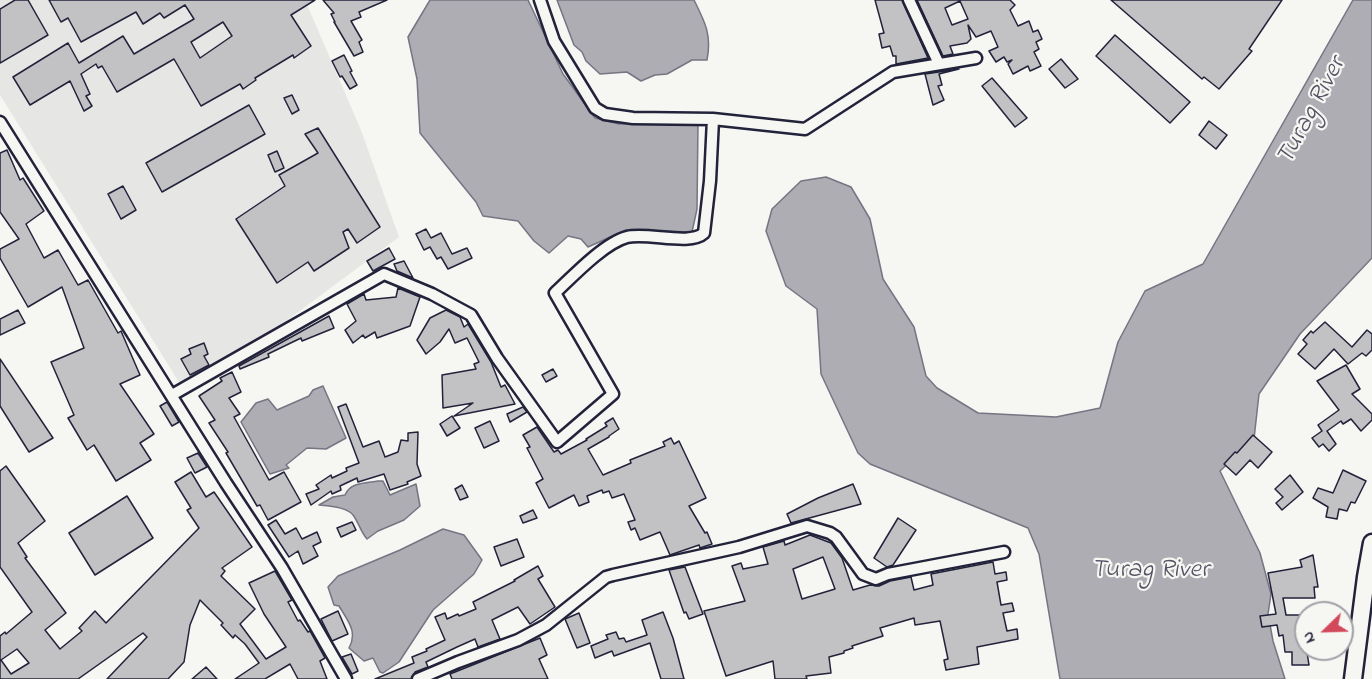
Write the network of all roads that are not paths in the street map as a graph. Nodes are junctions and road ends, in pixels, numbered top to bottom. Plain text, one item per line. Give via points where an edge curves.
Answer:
1 (540, 0) edge
2 (909, 0) edge
3 (976, 58) dead end
4 (939, 64) junction
5 (713, 119) junction
6 (0, 122) edge
7 (172, 395) junction
8 (1372, 543) edge
9 (1004, 552) dead end
10 (346, 679) edge
11 (418, 679) edge
12 (1353, 679) edge

1 - 5 street via 554,40 595,108 605,114 633,118
2 - 4 street
3 - 4 street
4 - 5 street via 893,72 805,129
5 - 7 street via 704,233 684,239 626,237 587,263 555,293 613,394 557,442 471,315 384,274
6 - 7 street
7 - 10 street via 282,568
8 - 12 highway
9 - 11 street via 876,579 863,574 836,537 807,526 739,547 606,577 546,625

